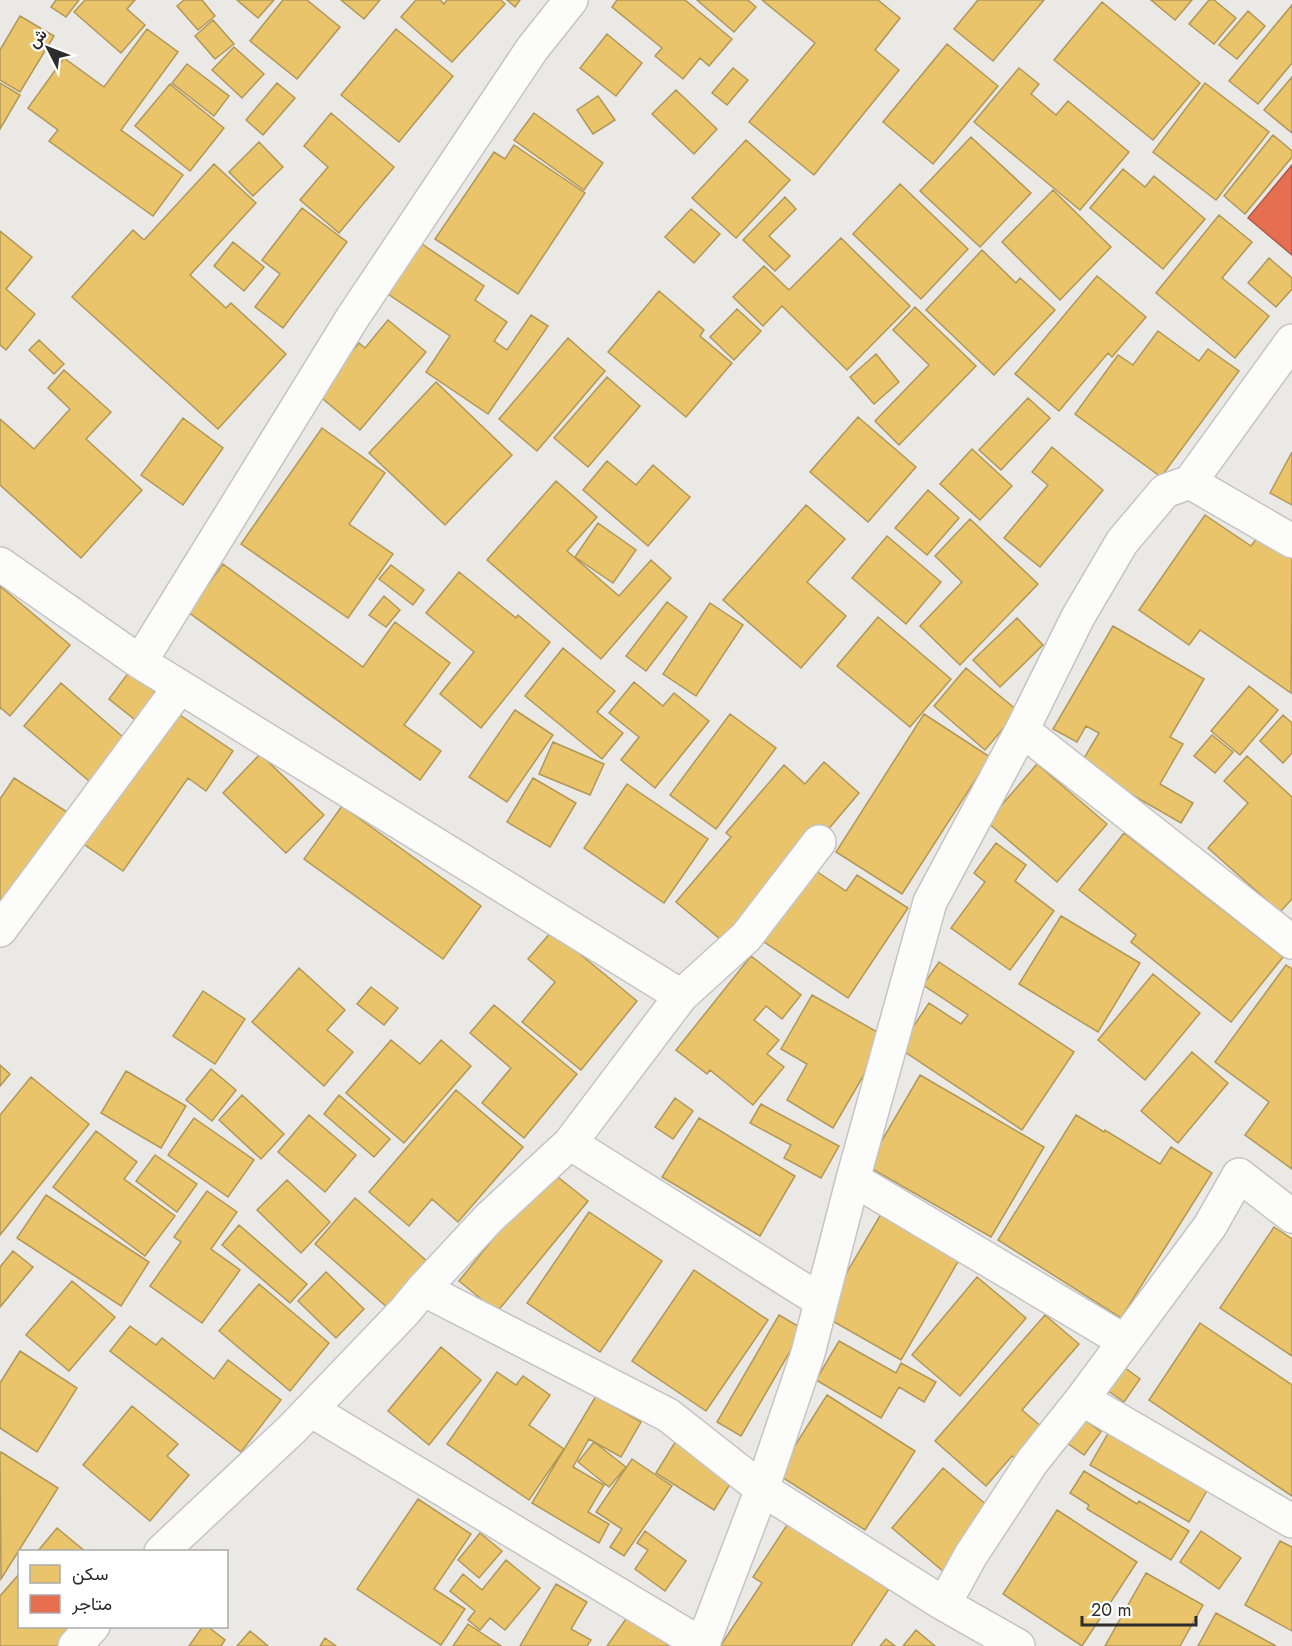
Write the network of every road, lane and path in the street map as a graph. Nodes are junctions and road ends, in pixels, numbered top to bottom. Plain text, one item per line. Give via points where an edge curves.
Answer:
1 (571, 0) edge
2 (1292, 341) edge
3 (1190, 482) junction
4 (1292, 541) edge
5 (0, 564) edge
6 (140, 662) junction
7 (180, 687) junction
8 (1022, 730) junction
9 (819, 842) dead end
10 (0, 930) edge
11 (1292, 942) edge
12 (681, 996) junction
13 (570, 1143) junction
14 (853, 1179) junction
15 (1292, 1216) edge
16 (423, 1289) junction
17 (821, 1300) junction
18 (1124, 1341) junction
19 (1082, 1399) junction
20 (311, 1410) junction
21 (762, 1489) junction
22 (1292, 1521) edge
23 (162, 1550) edge
24 (945, 1604) junction
25 (91, 1628) edge
26 (75, 1646) edge
27 (703, 1646) edge
28 (1017, 1646) edge

1 - 6 street via 532,49 353,317
2 - 3 street
3 - 4 street
3 - 8 street via 1165,491 1122,542 1078,617
5 - 6 street
6 - 7 street
7 - 10 street
7 - 12 street
8 - 11 street
8 - 14 street via 930,902
9 - 12 street via 746,937
12 - 13 street
13 - 16 street via 489,1218
13 - 17 street
14 - 17 street
14 - 18 street
15 - 18 street via 1239,1175 1210,1226
16 - 20 street
16 - 21 street via 668,1415
17 - 21 street via 808,1353
18 - 19 street
19 - 22 street
19 - 24 street via 1032,1462 971,1555
20 - 23 street
20 - 27 street
21 - 24 street
21 - 27 street
24 - 28 street
25 - 26 street

